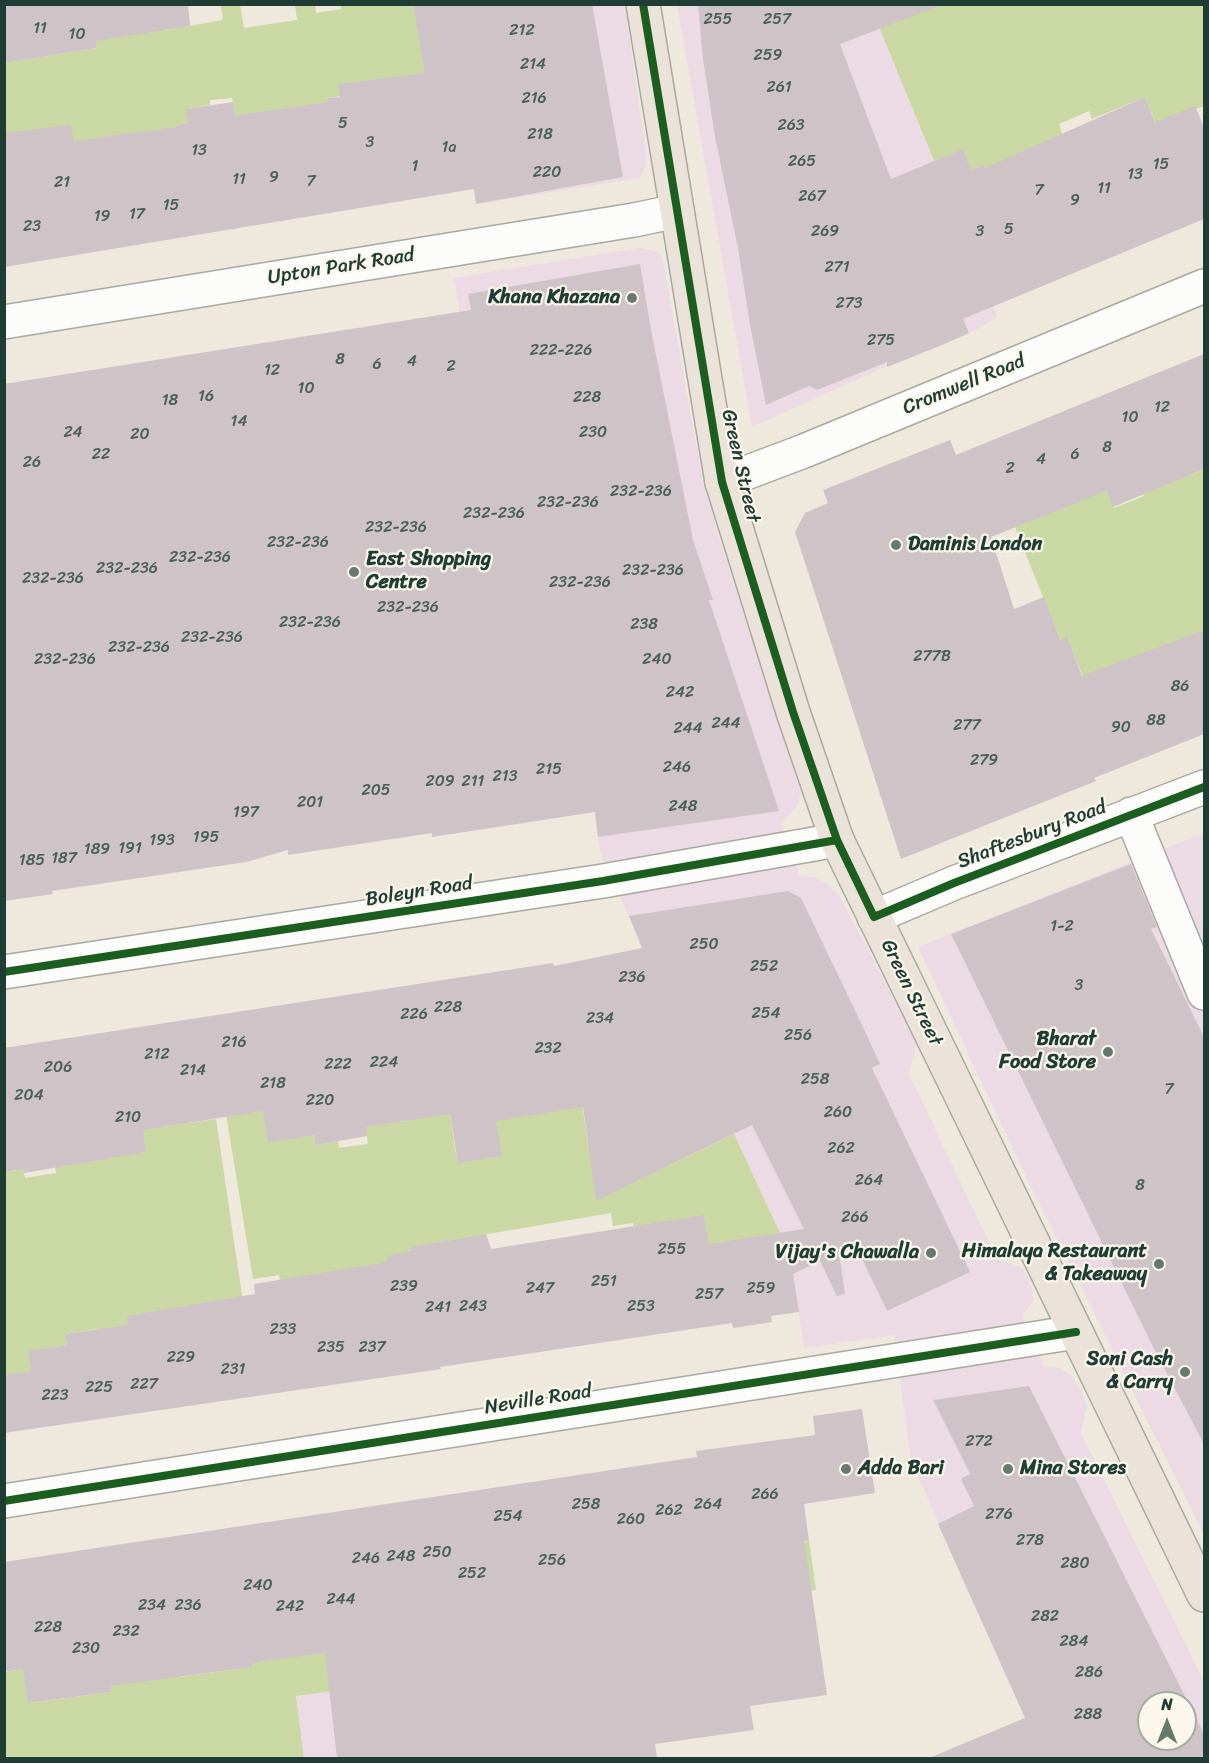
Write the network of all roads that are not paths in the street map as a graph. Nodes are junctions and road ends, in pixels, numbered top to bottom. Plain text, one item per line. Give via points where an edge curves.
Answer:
1 (643, 4) edge
2 (677, 211) junction
3 (1204, 286) edge
4 (4, 322) edge
5 (722, 482) junction
6 (1204, 786) edge
7 (1131, 814) junction
8 (837, 840) junction
9 (874, 917) junction
10 (4, 972) edge
11 (1204, 993) edge
12 (1076, 1332) junction
13 (4, 1501) edge
14 (1204, 1595) edge

1 - 2 main road, Green Street
2 - 4 street, Upton Park Road
2 - 5 main road, Green Street
3 - 5 street, Cromwell Road
5 - 8 main road, Green Street
6 - 7 street, Shaftesbury Road
7 - 9 street, Shaftesbury Road
7 - 11 street
8 - 9 main road, Green Street
8 - 10 street, Boleyn Road via 603,881
9 - 12 main road, Green Street
12 - 13 street, Neville Road
12 - 14 main road, Green Street

